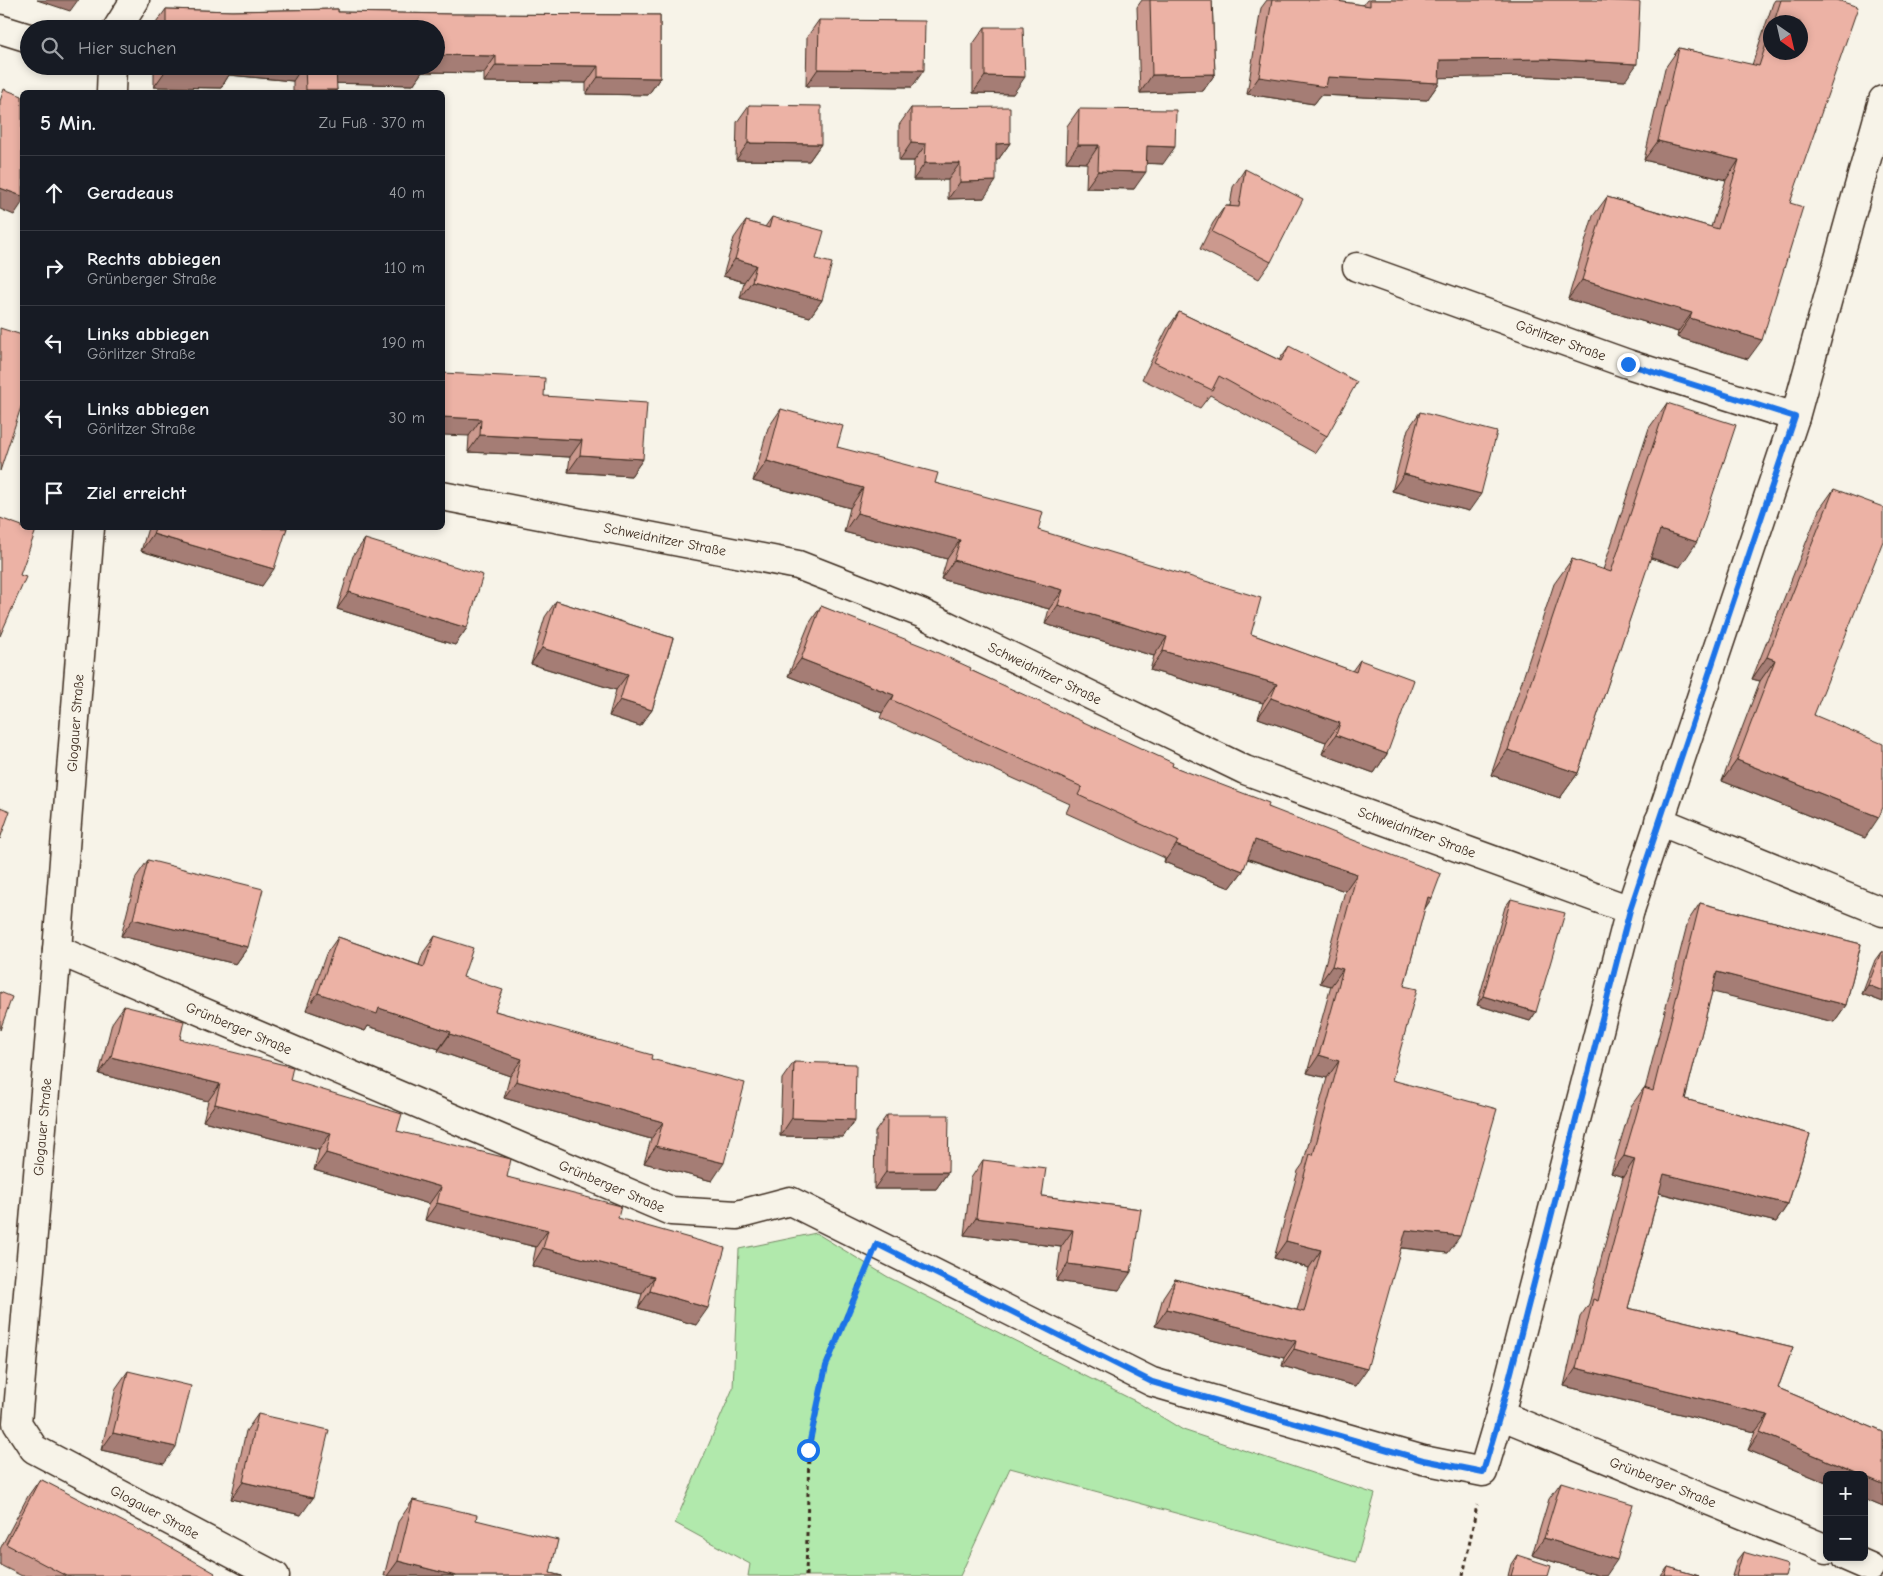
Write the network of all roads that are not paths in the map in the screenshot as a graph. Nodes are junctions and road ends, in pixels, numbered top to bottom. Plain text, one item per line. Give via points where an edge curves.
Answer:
1 (135, 0) edge
2 (123, 20) edge
3 (0, 29) edge
4 (20, 35) edge
5 (112, 75) edge
6 (111, 90) edge
7 (1883, 100) edge
8 (1357, 267) dead end
9 (1795, 417) junction
10 (445, 497) edge
11 (90, 530) edge
12 (1659, 821) junction
13 (1630, 910) junction
14 (1883, 912) edge
15 (57, 950) junction
16 (1500, 1415) junction
17 (1823, 1547) edge
18 (275, 1576) edge

1 - 2 street
3 - 4 street
5 - 6 street
7 - 9 street
8 - 9 street, Görlitzer Straße via 1628,364
9 - 12 street
10 - 13 street, Schweidnitzer Straße via 798,565 921,613 1245,770
11 - 15 street, Glogauer Straße
12 - 13 street
12 - 14 street
13 - 16 street
15 - 16 street, Grünberger Straße via 671,1211 737,1215 790,1201 1152,1382 1423,1460 1483,1472
15 - 18 street, Glogauer Straße via 17,1423 34,1448
16 - 17 street, Grünberger Straße

